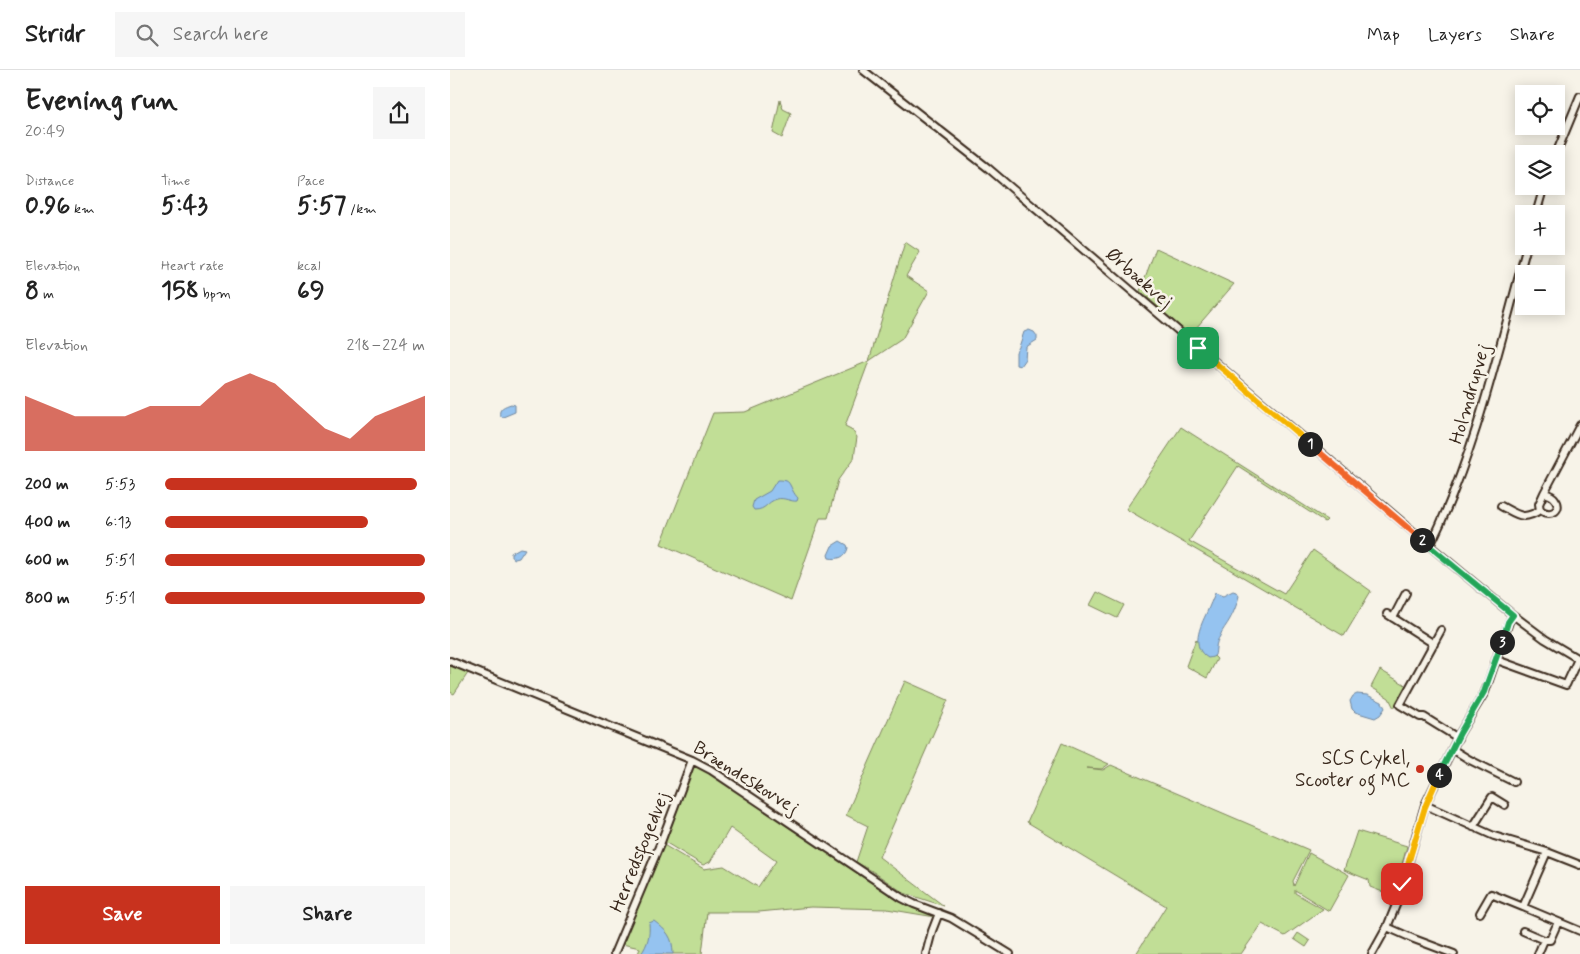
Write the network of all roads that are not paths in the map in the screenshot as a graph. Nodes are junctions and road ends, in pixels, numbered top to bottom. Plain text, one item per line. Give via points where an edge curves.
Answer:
1 (863, 70) edge
2 (1580, 96) edge
3 (1560, 145) edge
4 (1525, 255) edge
5 (1580, 425) edge
6 (1544, 492) junction
7 (1501, 506) dead end
8 (1540, 510) junction
9 (1430, 546) junction
10 (1406, 593) dead end
11 (1513, 615) junction
12 (1441, 630) dead end
13 (1434, 644) junction
14 (1496, 660) junction
15 (1579, 660) edge
16 (450, 661) edge
17 (1458, 738) junction
18 (1452, 749) junction
19 (692, 760) junction
20 (1514, 782) dead end
21 (1426, 805) junction
22 (1505, 805) dead end
23 (1473, 827) junction
24 (1547, 852) junction
25 (1580, 865) edge
26 (1523, 907) junction
27 (939, 913) junction
28 (1480, 913) dead end
29 (1558, 922) junction
30 (1387, 926) junction
31 (1523, 931) dead end
32 (1580, 931) edge
33 (1544, 940) junction
34 (614, 954) edge
35 (926, 954) edge
36 (1010, 954) edge
37 (1372, 954) edge
38 (1454, 954) edge
39 (1538, 954) edge

1 - 9 street, Ørbækvej via 996,175
2 - 3 street
4 - 9 street, Holmdrupvej via 1482,410
5 - 6 street
6 - 8 street
6 - 8 street via 1556,500 1556,510 1552,514
7 - 8 street via 1526,518
9 - 11 street, Ørbækvej
10 - 13 street via 1390,616
11 - 14 street
11 - 15 street, Ørbækvej
12 - 13 street
13 - 17 street via 1400,706
14 - 15 street via 1566,685
14 - 17 street via 1484,692
16 - 19 street, Brændeskovvej
17 - 18 street
18 - 20 street
18 - 21 street
19 - 27 street, Brændeskovvej via 902,898
19 - 34 street, Herredsfogedvej
21 - 23 street
21 - 30 street
22 - 23 street via 1492,797
23 - 24 street
24 - 25 street
24 - 26 street
26 - 28 street via 1491,894
26 - 29 street
27 - 35 street
27 - 36 street, Brændeskovvej
29 - 32 street
29 - 33 street via 1550,940
30 - 37 street
30 - 38 street
31 - 33 street
33 - 39 street

